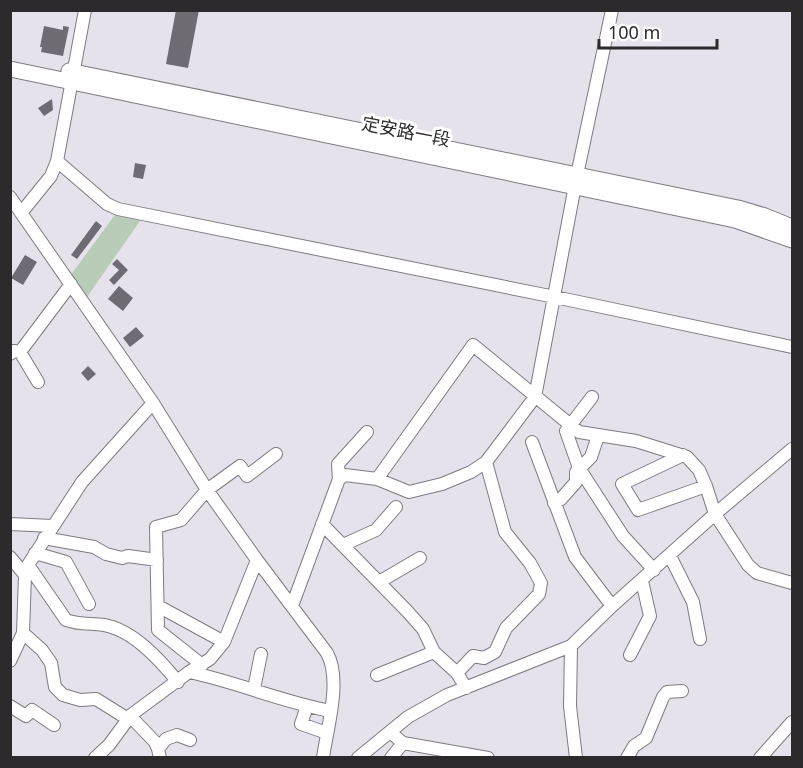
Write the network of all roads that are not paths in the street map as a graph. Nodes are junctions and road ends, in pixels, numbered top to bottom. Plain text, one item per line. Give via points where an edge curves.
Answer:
1 (86, 10) edge
2 (612, 10) edge
3 (10, 59) edge
4 (14, 71) edge
5 (72, 77) junction
6 (57, 161) junction
7 (576, 181) junction
8 (10, 197) edge
9 (21, 213) junction
10 (792, 227) edge
11 (792, 240) edge
12 (71, 284) junction
13 (555, 297) junction
14 (792, 347) edge
15 (15, 353) edge
16 (38, 382) dead end
17 (535, 397) junction
18 (592, 397) dead end
19 (153, 402) junction
20 (572, 426) junction
21 (367, 432) dead end
22 (598, 436) junction
23 (532, 442) dead end
24 (792, 449) edge
25 (276, 454) dead end
26 (682, 455) junction
27 (486, 462) junction
28 (579, 468) junction
29 (339, 479) junction
30 (376, 479) junction
31 (706, 486) junction
32 (207, 490) junction
33 (554, 503) junction
34 (396, 507) dead end
35 (715, 514) junction
36 (10, 524) edge
37 (322, 524) junction
38 (52, 526) junction
39 (44, 538) junction
40 (343, 545) junction
41 (35, 553) junction
42 (670, 556) junction
43 (10, 557) edge
44 (420, 558) dead end
45 (158, 560) junction
46 (256, 560) junction
47 (27, 570) junction
48 (654, 570) junction
49 (642, 581) junction
50 (379, 582) junction
51 (792, 583) edge
52 (88, 604) dead end
53 (158, 606) junction
54 (292, 606) junction
55 (612, 606) junction
56 (22, 633) junction
57 (700, 639) dead end
58 (224, 642) junction
59 (571, 646) junction
60 (434, 652) junction
61 (261, 654) dead end
62 (630, 655) dead end
63 (10, 661) edge
64 (202, 665) junction
65 (189, 672) junction
66 (457, 672) junction
67 (377, 675) dead end
68 (178, 682) junction
69 (466, 688) junction
70 (254, 689) junction
71 (682, 691) dead end
72 (10, 706) edge
73 (307, 706) junction
74 (331, 711) junction
75 (129, 718) junction
76 (792, 722) edge
77 (54, 725) dead end
78 (390, 732) junction
79 (327, 733) junction
80 (190, 740) dead end
81 (403, 743) junction
82 (159, 753) edge
83 (323, 757) edge
84 (483, 757) edge
85 (95, 758) edge
86 (358, 758) edge
87 (391, 758) edge
88 (576, 758) edge
89 (627, 758) edge
90 (759, 758) edge

1 - 5 street
2 - 7 street
3 - 5 main road, 定安路一段
4 - 5 main road, 定安路一段
5 - 6 street
5 - 7 main road, 定安路一段
6 - 9 street via 51,176
6 - 13 street via 118,209
7 - 10 main road, 定安路一段 via 753,212
7 - 11 main road, 定安路一段 via 735,220
7 - 13 street
8 - 9 street
9 - 12 street
12 - 15 street
12 - 19 street
13 - 14 street
13 - 17 street
15 - 16 street
17 - 20 street
17 - 27 street
17 - 30 street via 473,345
18 - 20 street
19 - 32 street
19 - 38 street via 82,482
20 - 22 street via 579,432
20 - 28 street via 566,431
21 - 29 street via 338,464
22 - 26 street via 636,441
22 - 28 street via 591,457
23 - 33 street
24 - 35 street
25 - 32 street via 247,476 240,466
26 - 31 street via 699,470
26 - 31 street via 622,484 638,510
27 - 30 street via 442,484 409,492
27 - 66 street via 505,532 541,583 539,594 506,628 495,652 484,658 473,656
28 - 33 street via 576,482
28 - 48 street via 623,536
29 - 30 street via 345,475
29 - 37 street
31 - 35 street
32 - 45 street via 181,520 156,527
32 - 46 street
33 - 55 street via 575,557
34 - 40 street via 376,531
35 - 42 street
35 - 51 street via 753,570
36 - 38 street
37 - 40 street
37 - 54 street
38 - 39 street
39 - 41 street
39 - 45 street via 94,547 122,558
40 - 50 street
41 - 47 street
41 - 52 street via 66,562
42 - 48 street
42 - 57 street via 693,602
43 - 47 street
44 - 50 street
45 - 53 street
46 - 54 street
46 - 58 street
47 - 56 street
47 - 68 street via 66,620 116,629 149,650
48 - 49 street
49 - 55 street
49 - 62 street via 650,616
50 - 60 street via 423,629
53 - 58 street
53 - 64 street via 158,630
54 - 74 street via 331,660
55 - 59 street
56 - 63 street
56 - 75 street via 51,663 55,687 63,695 96,699
58 - 64 street
59 - 69 street
59 - 88 street via 570,706
60 - 66 street
60 - 67 street
61 - 70 street
64 - 65 street
65 - 68 street
65 - 70 street
66 - 69 street
68 - 75 street
69 - 78 street via 408,717
70 - 73 street
71 - 89 street via 672,690 663,697 646,738 634,746
72 - 77 street via 26,716 32,710
73 - 74 street
73 - 79 street via 301,724
74 - 79 street
75 - 82 street via 155,742
75 - 85 street
76 - 90 street
78 - 81 street
78 - 86 street
79 - 83 street
80 - 82 street via 177,735 166,739
81 - 84 street
81 - 87 street

